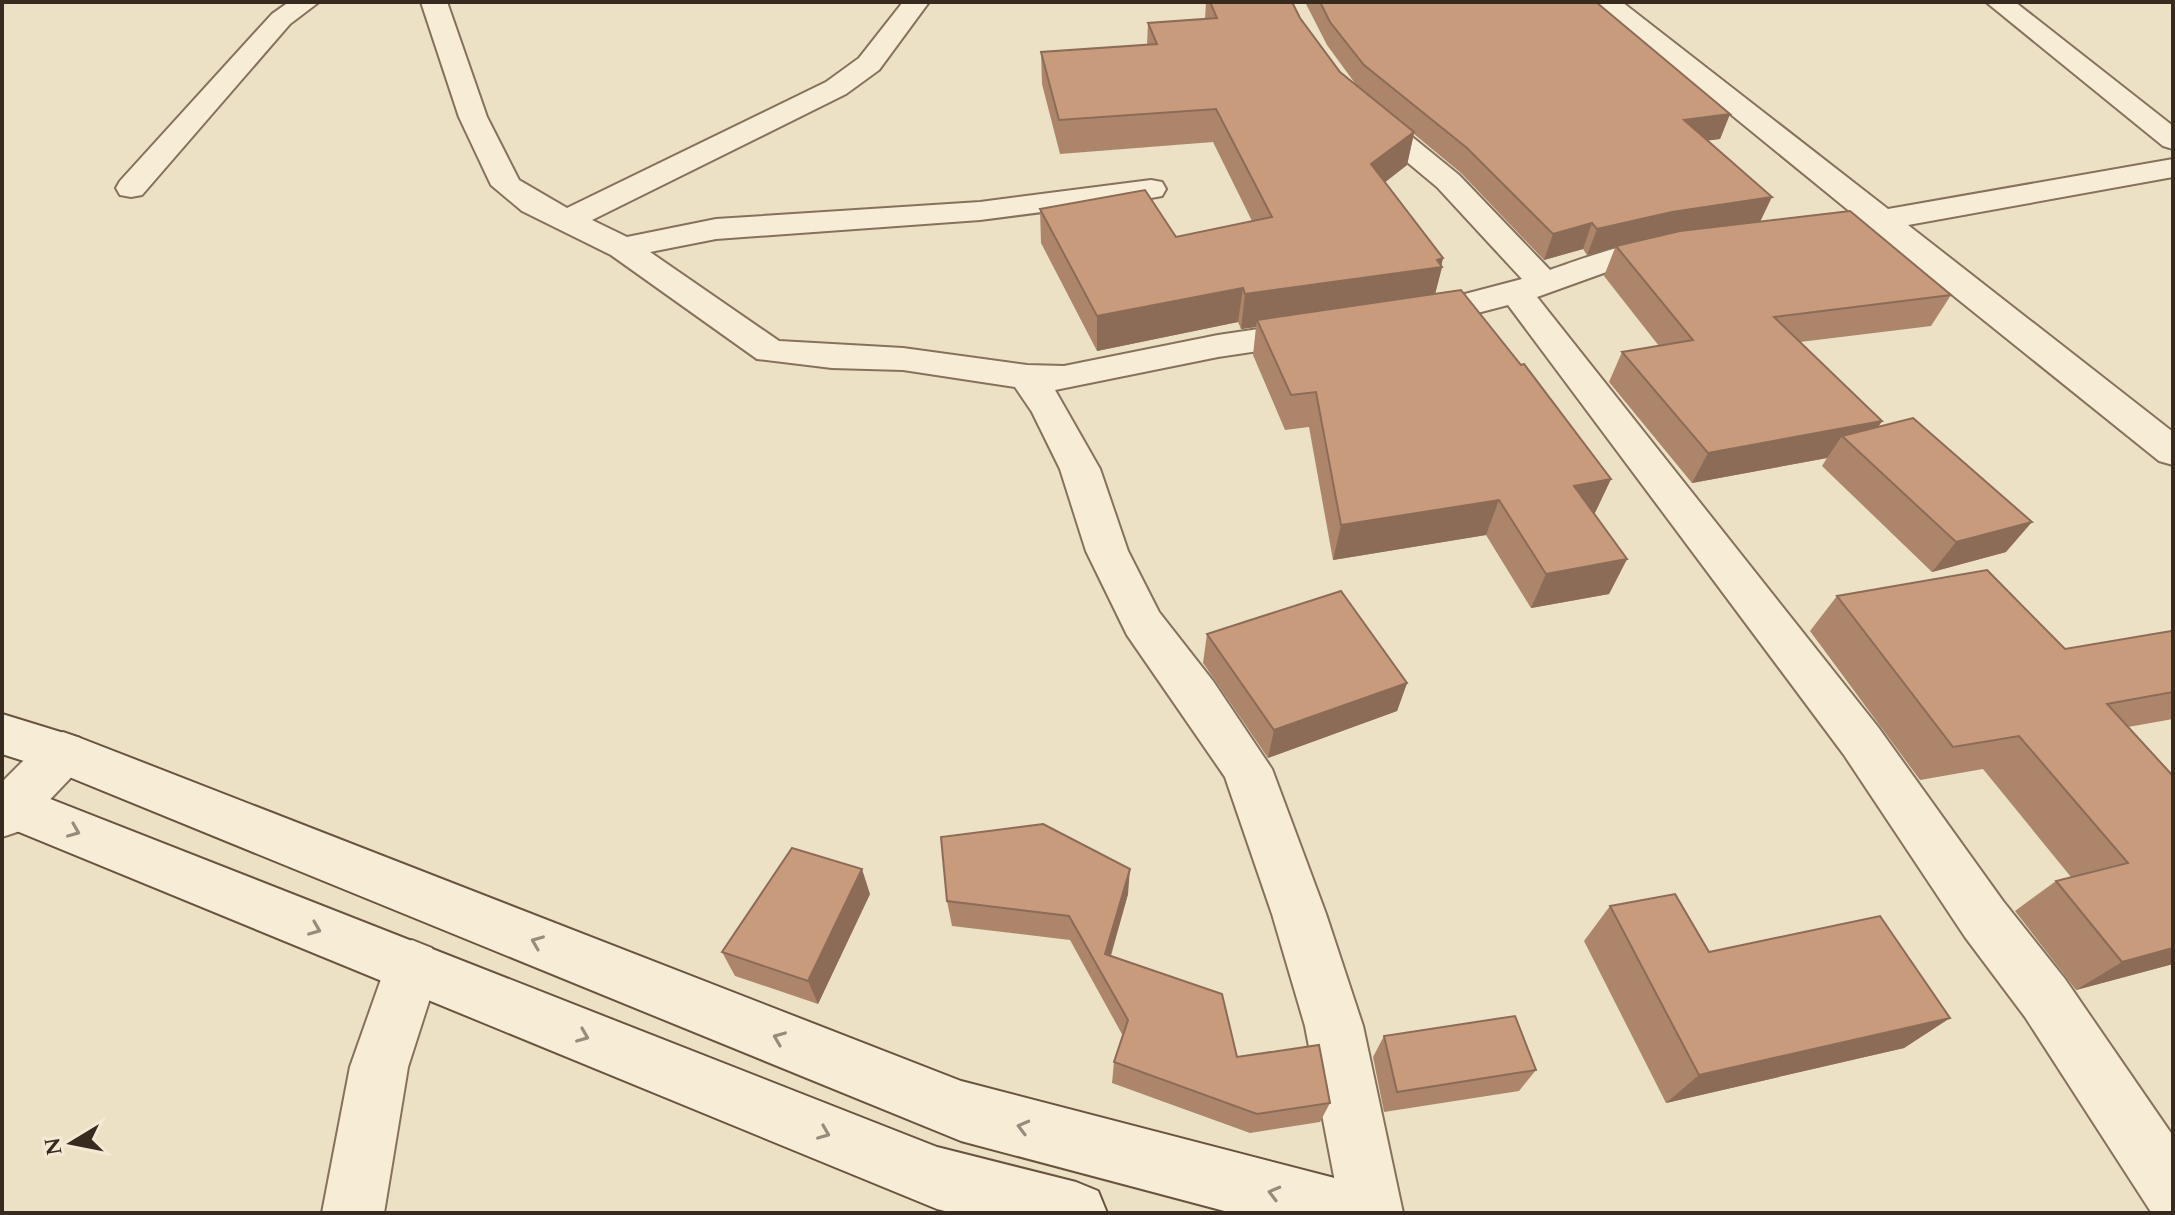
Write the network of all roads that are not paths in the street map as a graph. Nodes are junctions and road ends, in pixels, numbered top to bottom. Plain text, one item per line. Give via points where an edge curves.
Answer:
1 (306, 2) edge
2 (434, 2) edge
3 (916, 2) edge
4 (1606, 2) edge
5 (1999, 2) edge
6 (1347, 97) edge
7 (2173, 140) edge
8 (2173, 168) edge
9 (131, 188) dead end
10 (1151, 189) dead end
11 (568, 220) junction
12 (1885, 221) junction
13 (1778, 232) edge
14 (1695, 244) edge
15 (623, 248) junction
16 (1530, 288) junction
17 (1387, 322) edge
18 (1344, 327) edge
19 (1027, 377) junction
20 (2173, 452) edge
21 (2, 734) edge
22 (63, 753) junction
23 (5, 807) edge
24 (412, 967) junction
25 (2173, 1190) edge
26 (937, 1196) edge
27 (353, 1213) edge
28 (1076, 1213) edge
29 (1350, 1213) edge
30 (1372, 1213) edge

1 - 9 street via 281,19
2 - 11 street via 473,117 506,185
3 - 11 street via 869,64 836,88
4 - 12 street
5 - 7 street
6 - 16 street via 1448,181
8 - 12 street via 2098,177
10 - 15 street via 980,211 716,229
11 - 15 street
12 - 13 street
12 - 20 street
14 - 16 street via 1603,262
15 - 19 street via 770,351 903,359
16 - 17 street via 1430,316
16 - 25 street via 2045,998
18 - 19 street via 1064,378
19 - 30 street via 1080,469 1107,551 1143,623 1247,769 1334,1026
21 - 22 street
22 - 23 street
29 -> 22 street via 961,1111
23 -> 24 street
24 -> 26 street
24 - 27 street via 379,1067
26 - 28 street

